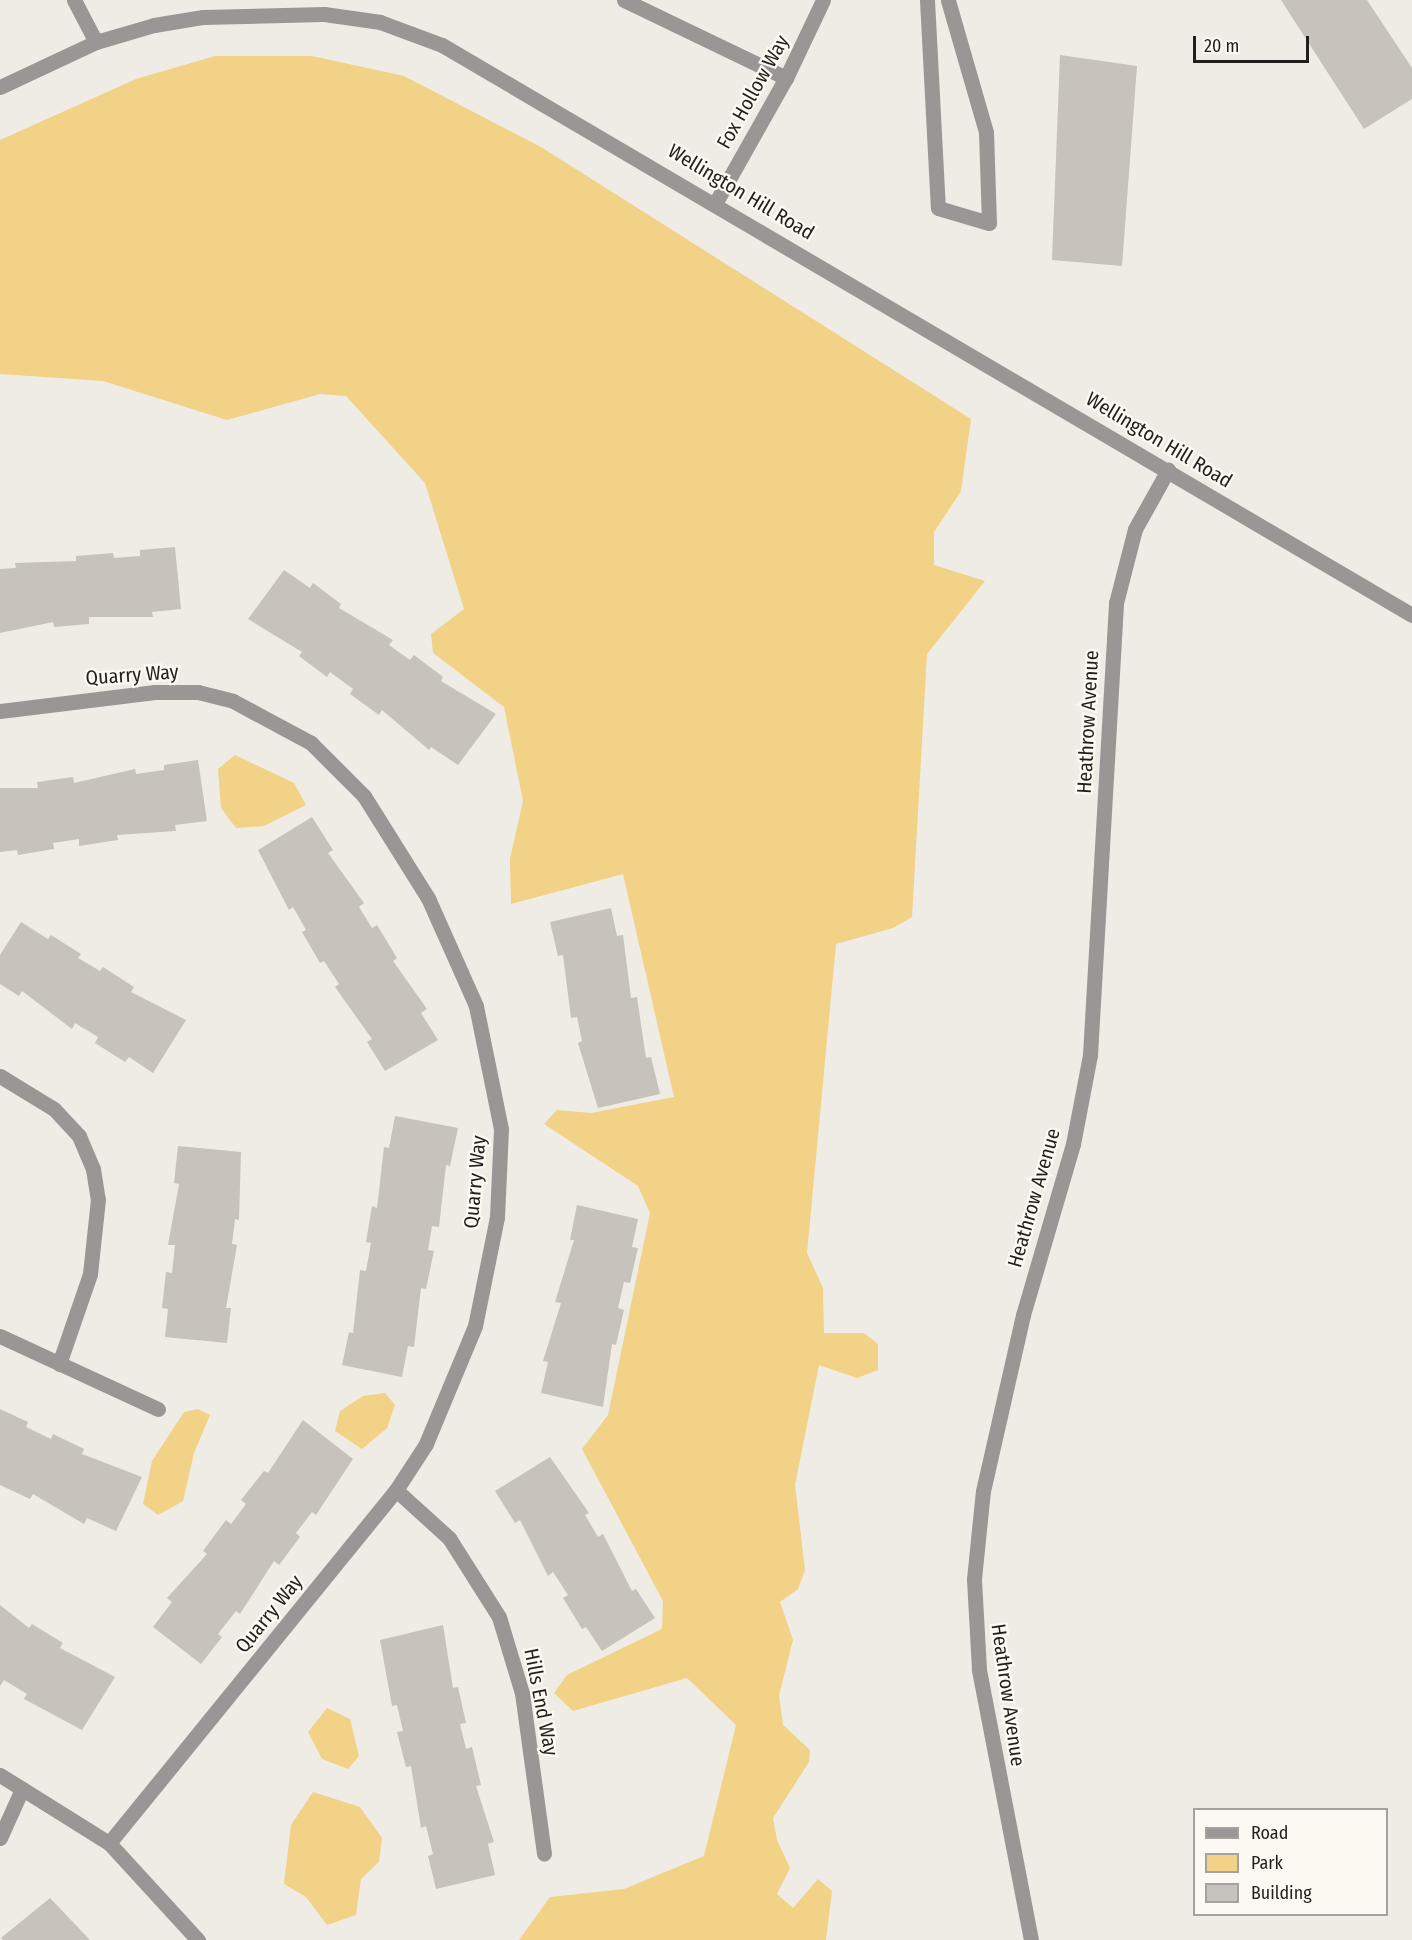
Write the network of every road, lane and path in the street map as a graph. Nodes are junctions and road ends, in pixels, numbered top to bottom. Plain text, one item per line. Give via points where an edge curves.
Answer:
1 (74, 0) edge
2 (624, 0) edge
3 (823, 0) edge
4 (927, 0) edge
5 (948, 0) edge
6 (96, 42) junction
7 (786, 78) junction
8 (0, 87) edge
9 (716, 202) junction
10 (1168, 470) junction
11 (1412, 615) edge
12 (0, 711) edge
13 (0, 1076) edge
14 (0, 1336) edge
15 (60, 1364) junction
16 (158, 1409) dead end
17 (396, 1490) junction
18 (0, 1775) edge
19 (22, 1789) junction
20 (0, 1838) edge
21 (109, 1844) junction
22 (544, 1852) dead end
23 (198, 1940) edge
24 (1031, 1940) edge

1 - 6 street
2 - 7 street
3 - 7 street, Fox Hollow Way
4 - 5 street via 938,208 989,223 986,132
6 - 8 street, Wellington Hill Road
6 - 9 street, Wellington Hill Road via 154,24 203,17 324,14 380,22 452,50
7 - 9 street, Fox Hollow Way
9 - 10 street, Wellington Hill Road
10 - 11 street, Wellington Hill Road
10 - 24 street, Heathrow Avenue via 1136,529 1116,603 1090,1054 1073,1144 1023,1315 986,1479 974,1579 979,1669
12 - 17 street, Quarry Way via 155,692 198,692 233,700 312,743 340,768 390,835 428,898 476,1006 498,1100 502,1164 496,1216 467,1350 426,1444
13 - 15 street via 54,1109 79,1136 93,1169 98,1199 90,1274
14 - 15 street
15 - 16 street
17 - 21 street, Quarry Way
17 - 22 street, Hills End Way via 449,1538 499,1617 522,1693
18 - 19 street
19 - 20 street
19 - 21 street
21 - 23 street

